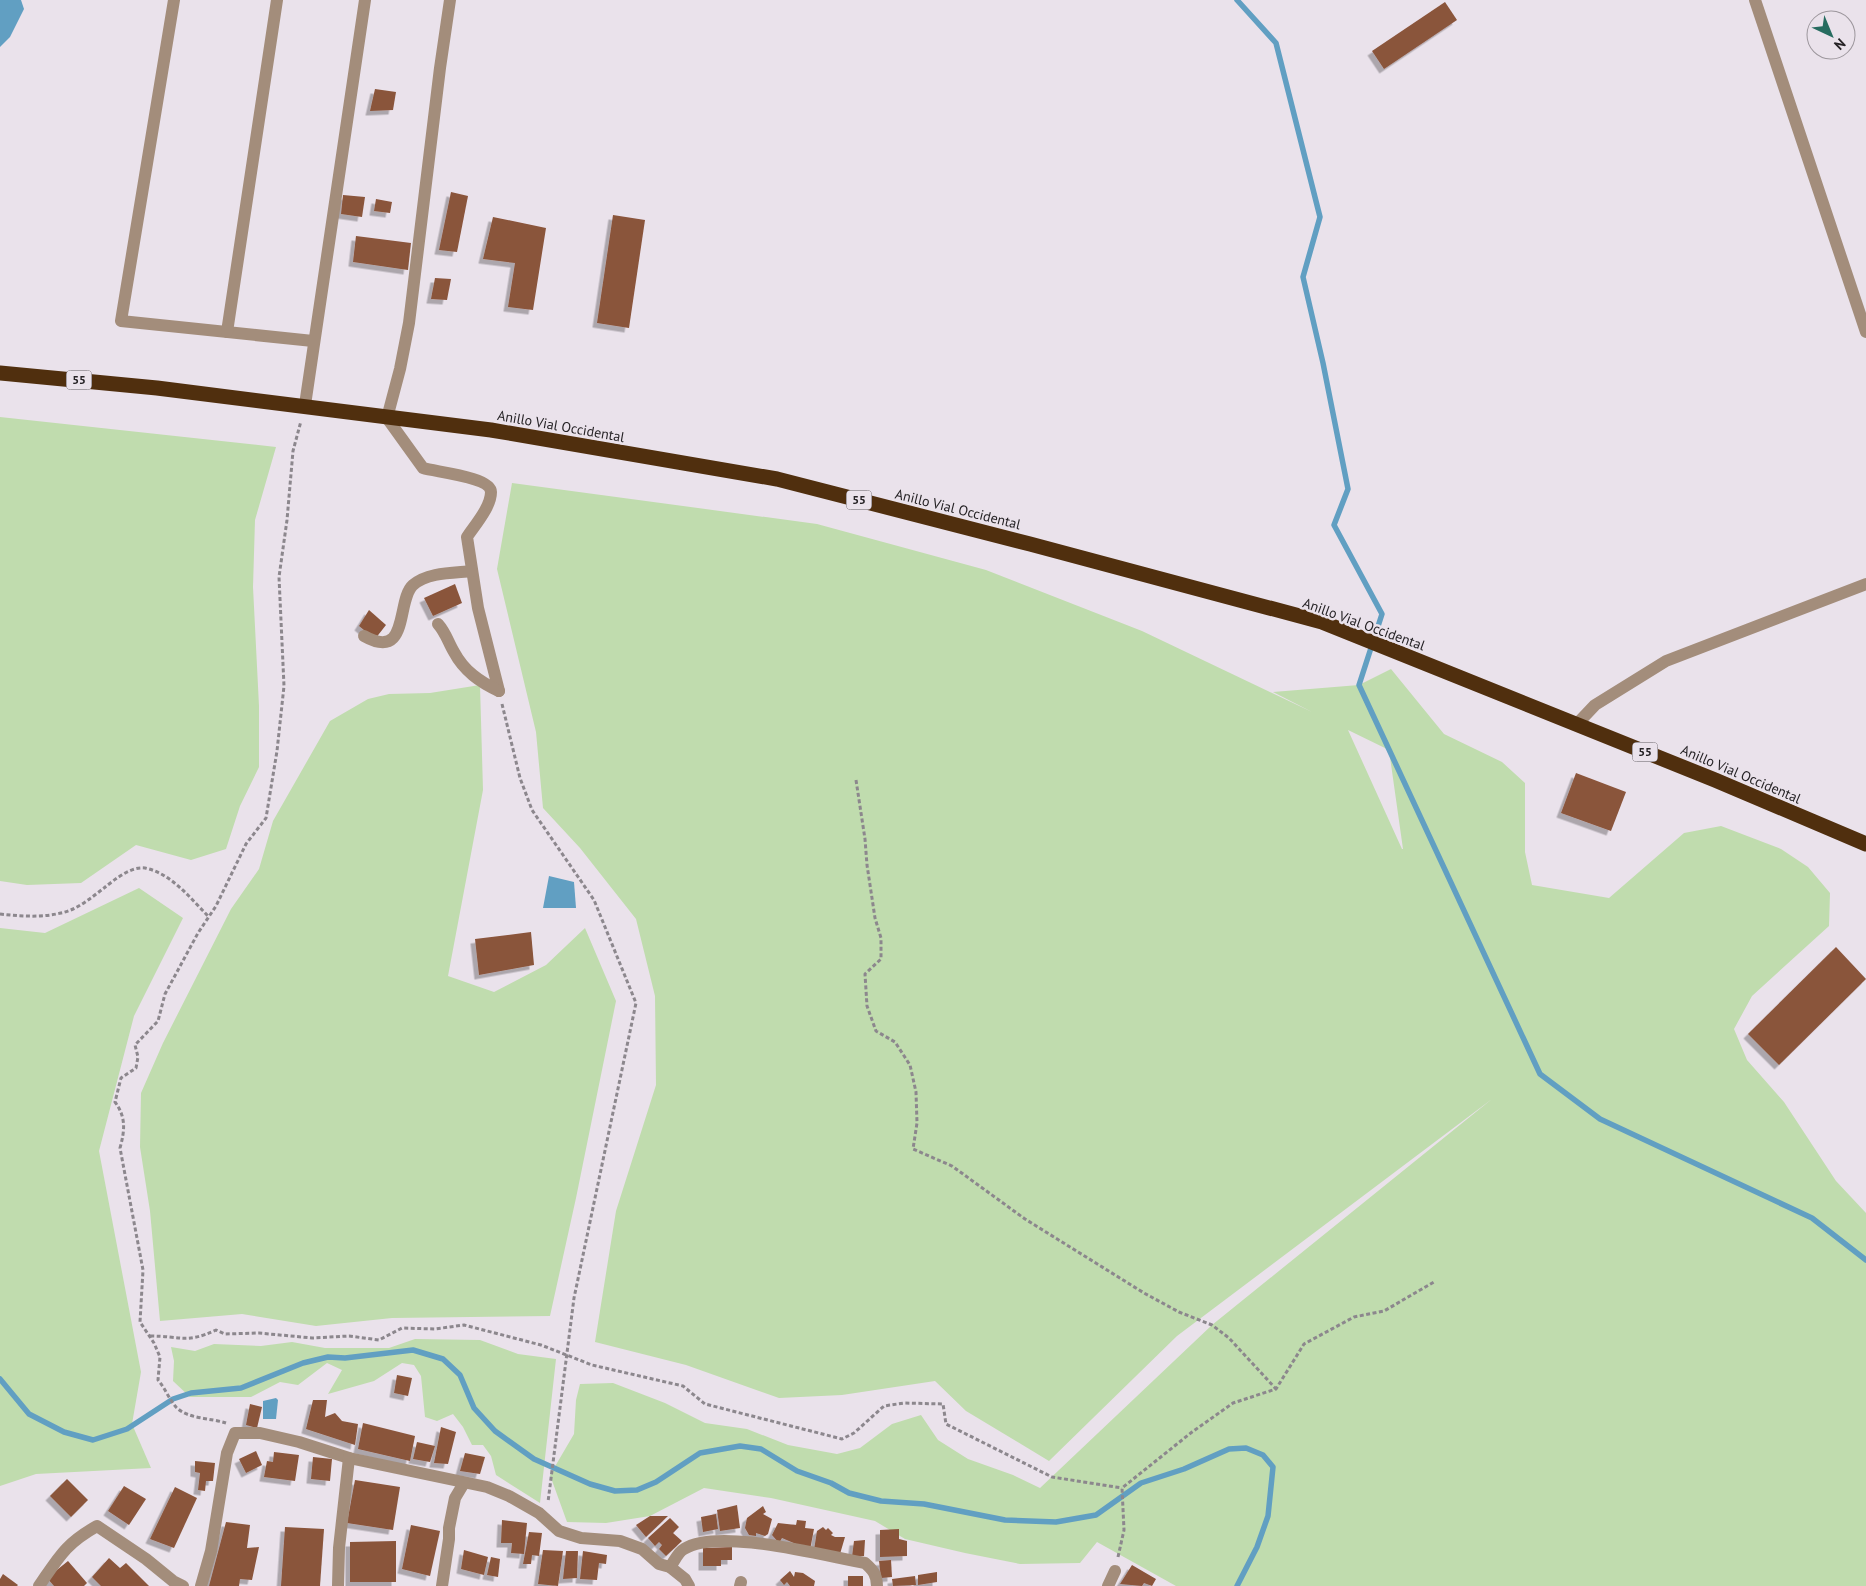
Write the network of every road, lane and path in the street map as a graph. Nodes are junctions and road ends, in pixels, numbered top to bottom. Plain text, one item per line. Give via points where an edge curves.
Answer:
1 (174, 0) edge
2 (277, 0) edge
3 (365, 0) edge
4 (450, 0) edge
5 (1755, 0) edge
6 (226, 332) junction
7 (1866, 332) edge
8 (313, 341) junction
9 (0, 373) edge
10 (305, 406) junction
11 (387, 418) junction
12 (472, 572) junction
13 (1866, 584) edge
14 (438, 624) dead end
15 (364, 636) dead end
16 (499, 691) junction
17 (1577, 724) junction
18 (856, 780) dead end
19 (1866, 844) edge
20 (0, 914) edge
21 (209, 917) junction
22 (1434, 1282) dead end
23 (149, 1336) junction
24 (568, 1354) junction
25 (1276, 1388) junction
26 (235, 1434) junction
27 (349, 1458) junction
28 (464, 1483) junction
29 (1122, 1488) junction
30 (546, 1520) junction
31 (670, 1567) junction
32 (1115, 1571) joint
33 (38, 1586) edge
34 (183, 1586) edge
35 (201, 1586) edge
36 (338, 1586) edge
37 (442, 1586) edge
38 (689, 1586) edge
39 (877, 1586) edge
40 (1108, 1586) edge

1 - 6 street via 121,320
2 - 6 street
3 - 8 street
4 - 11 street via 410,314
5 - 7 street
6 - 8 street
8 - 10 street
9 - 10 highway, Anillo Vial Occidental / 55
10 - 11 highway, Anillo Vial Occidental / 55
10 - 21 path via 293,451 279,577 284,686 266,818 246,844
11 - 12 street via 423,468 473,479 488,484 491,489 485,509 467,537
11 - 17 highway, Anillo Vial Occidental / 55 via 491,430 777,479 1030,544 1322,622
12 - 15 street via 438,575 416,583 407,592 403,618 394,636 377,642
12 - 16 street
13 - 17 street via 1666,661 1595,705
14 - 16 street via 471,674
16 - 24 path via 520,778 532,810 594,900 636,1003 574,1298
17 - 19 highway, Anillo Vial Occidental / 55
18 - 25 path via 875,918 881,938 881,959 865,974 866,1006 876,1031 895,1042 910,1065 916,1092 914,1149 952,1166 1025,1219 1144,1293 1212,1325
20 - 21 path via 30,917 63,913 89,900 120,875 144,868 163,876
21 - 23 path via 166,994 158,1021 134,1045 138,1057 136,1068 121,1078 115,1102 123,1113 124,1133 120,1148 142,1270 140,1322
22 - 25 path via 1384,1311 1354,1317 1304,1344
23 - 24 path via 186,1340 216,1330 225,1334 259,1333 312,1338 349,1336 379,1340 402,1328 435,1330 464,1325
23 - 26 path via 160,1357 158,1380 177,1408 195,1417 215,1419 230,1425
24 - 29 path via 592,1365 683,1386 705,1404 842,1440 884,1406 943,1404 946,1424 1052,1478
24 - 30 path
25 - 29 path via 1233,1403
26 - 27 street via 260,1433
26 - 35 street via 227,1453 211,1551
27 - 28 street
27 - 36 street
28 - 30 street via 487,1487 509,1496
28 - 37 street via 455,1498
29 - 32 path via 1124,1530
30 - 31 street via 559,1531 581,1538 620,1541 642,1550 658,1564
31 - 38 street
31 - 39 street via 682,1549 698,1544 739,1541 864,1563 877,1578
32 - 40 street
33 - 34 street via 65,1548 97,1526

